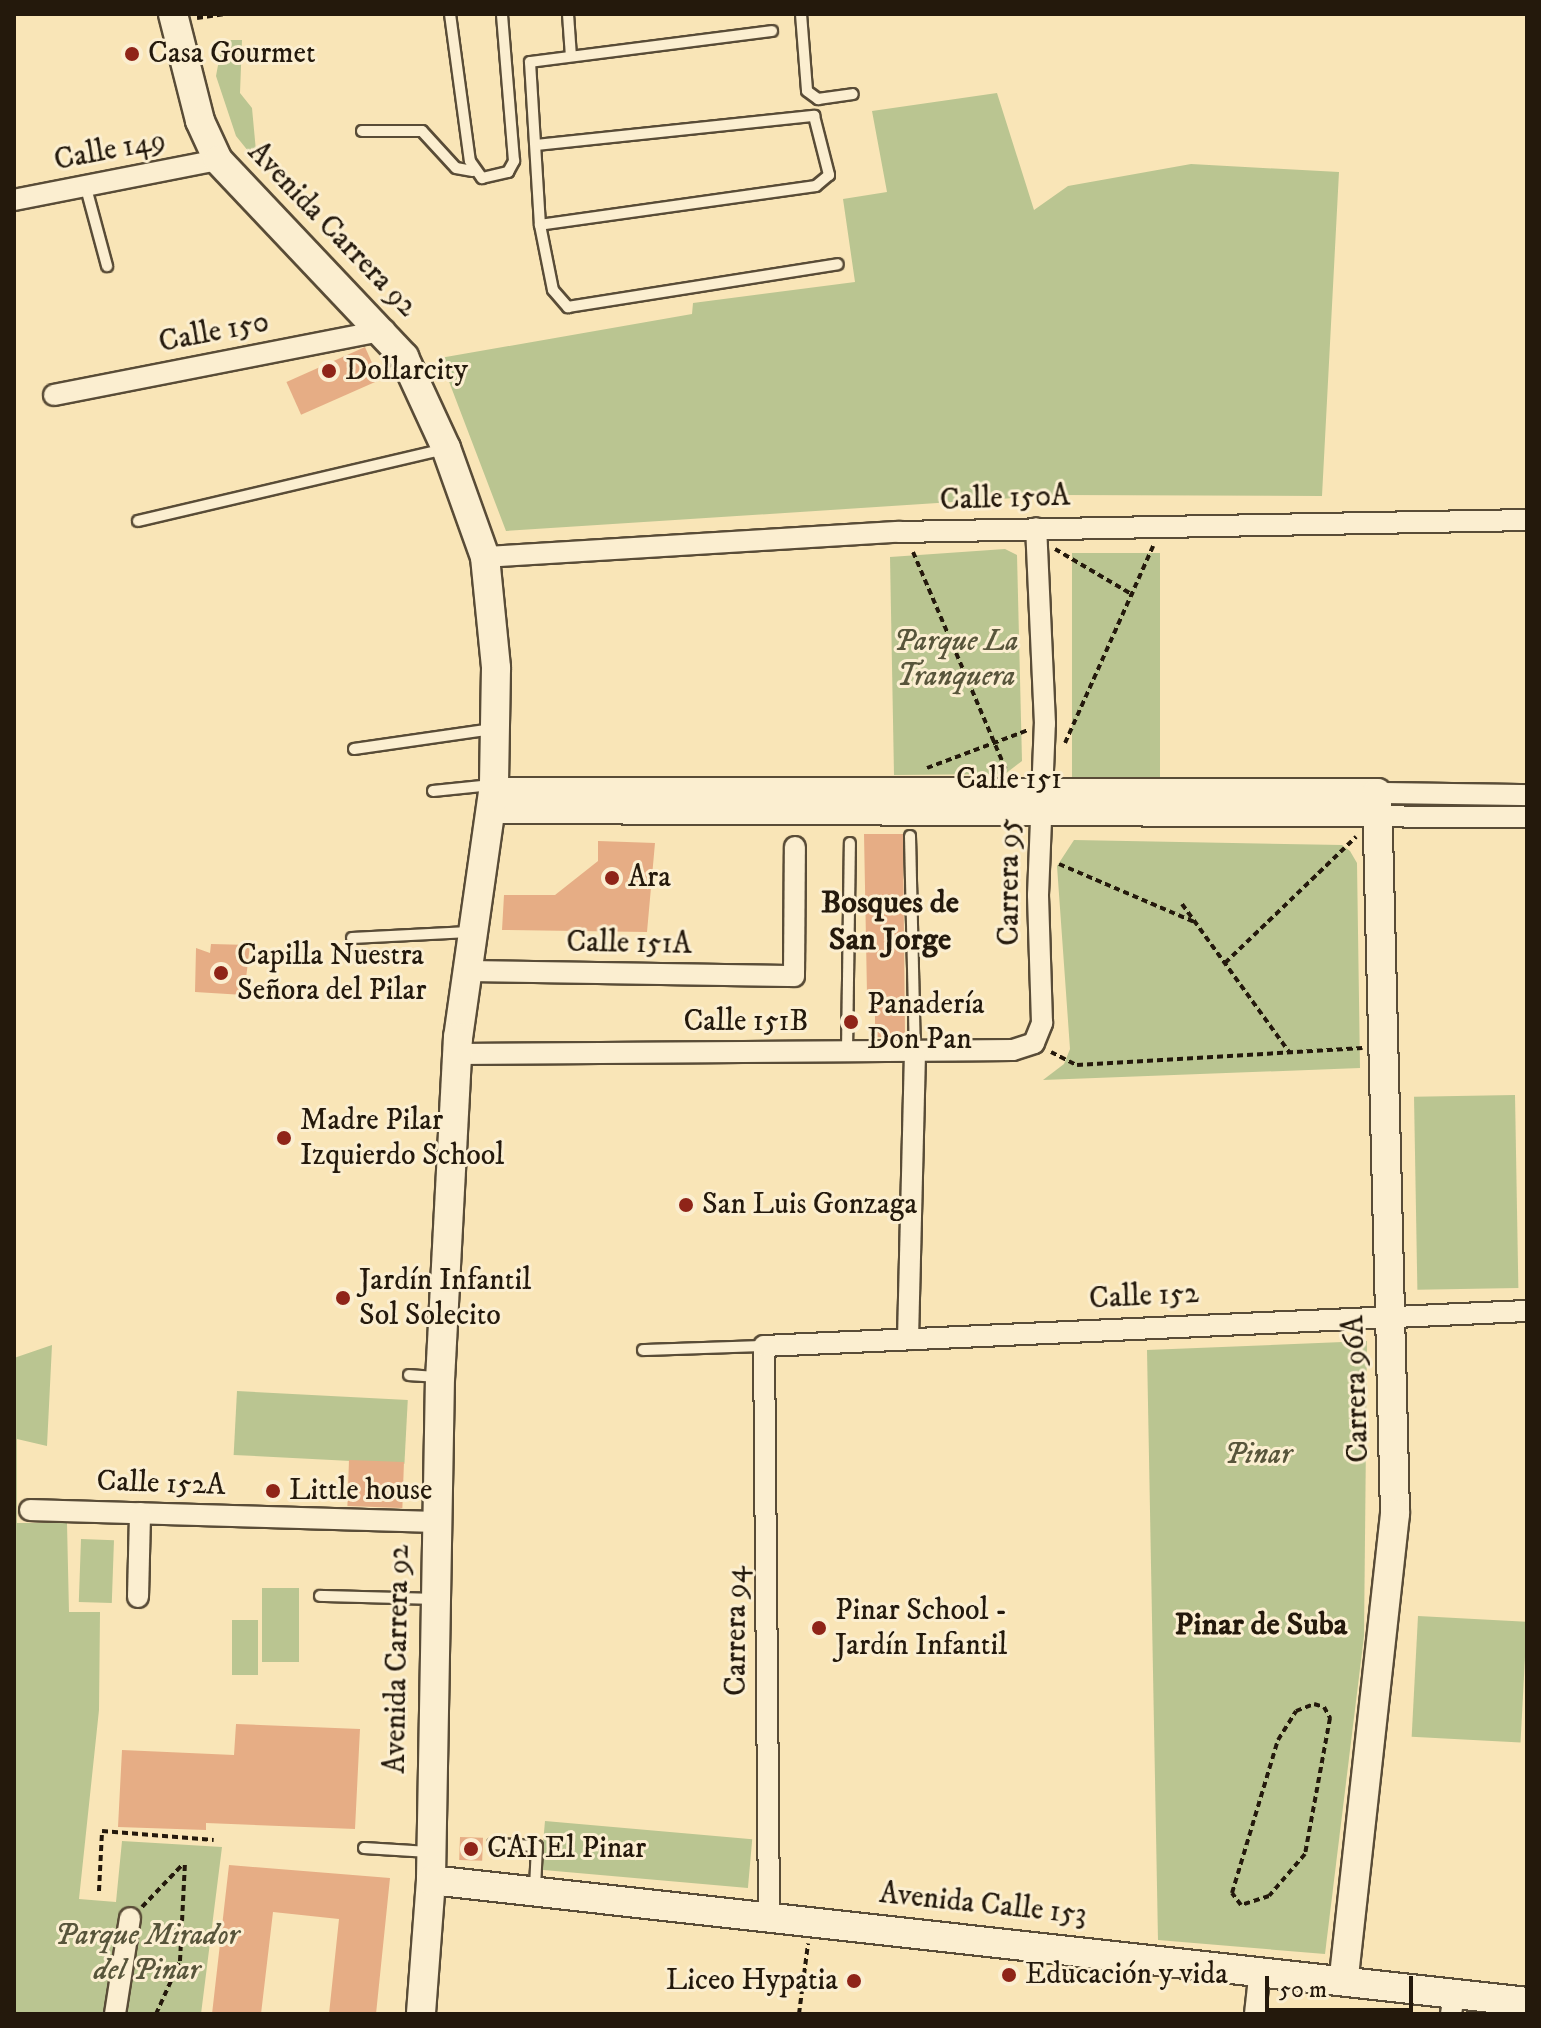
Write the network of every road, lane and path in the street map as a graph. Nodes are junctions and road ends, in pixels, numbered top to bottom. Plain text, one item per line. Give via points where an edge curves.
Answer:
1 (227, 14) edge
2 (450, 14) edge
3 (502, 14) edge
4 (568, 14) edge
5 (801, 14) edge
6 (174, 18) edge
7 (772, 31) dead end
8 (571, 53) junction
9 (853, 94) dead end
10 (362, 131) dead end
11 (536, 145) junction
12 (218, 160) junction
13 (473, 171) junction
14 (86, 188) junction
15 (14, 200) edge
16 (540, 225) junction
17 (838, 264) dead end
18 (107, 266) dead end
19 (385, 330) junction
20 (54, 395) dead end
21 (446, 448) junction
22 (1527, 520) edge
23 (138, 521) dead end
24 (1162, 526) junction
25 (904, 532) junction
26 (1037, 533) junction
27 (485, 557) junction
28 (1133, 595) junction
29 (1045, 724) junction
30 (495, 729) junction
31 (995, 742) junction
32 (354, 749) dead end
33 (1061, 750) dead end
34 (921, 770) dead end
35 (433, 791) dead end
36 (1527, 795) edge
37 (493, 796) junction
38 (1032, 800) junction
39 (1377, 804) junction
40 (1527, 817) edge
41 (910, 836) dead end
42 (850, 843) dead end
43 (795, 847) dead end
44 (1038, 856) junction
45 (1182, 904) dead end
46 (1196, 923) junction
47 (471, 932) junction
48 (352, 938) dead end
49 (1225, 963) junction
50 (464, 971) junction
51 (1034, 1043) junction
52 (1382, 1047) junction
53 (847, 1051) junction
54 (915, 1051) junction
55 (1289, 1052) junction
56 (457, 1054) junction
57 (1527, 1311) edge
58 (1387, 1315) junction
59 (908, 1339) junction
60 (764, 1346) junction
61 (643, 1350) dead end
62 (409, 1375) dead end
63 (440, 1377) junction
64 (30, 1510) dead end
65 (140, 1513) junction
66 (435, 1522) junction
67 (320, 1596) dead end
68 (138, 1597) dead end
69 (432, 1599) junction
70 (214, 1840) dead end
71 (493, 1844) dead end
72 (364, 1848) dead end
73 (431, 1866) junction
74 (99, 1891) dead end
75 (534, 1891) junction
76 (1251, 1906) joint
77 (769, 1915) junction
78 (130, 1918) joint
79 (809, 1941) dead end
80 (1260, 1969) junction
81 (1344, 1979) junction
82 (1527, 2002) edge
83 (1452, 2004) edge
84 (115, 2014) edge
85 (156, 2014) edge
86 (421, 2014) edge
87 (799, 2014) edge
88 (1255, 2014) edge

1 - 6 path
2 - 13 lane
3 - 13 lane via 514,161 497,177
4 - 8 lane
5 - 9 lane via 807,91 818,99
6 - 12 main road, Avenida Carrera 92 via 200,121
7 - 8 lane
8 - 11 lane via 530,62 526,77
10 - 13 lane via 422,131 456,168
11 - 16 lane
11 - 16 lane via 814,116 829,175 816,186
12 - 14 street, Calle 149
12 - 19 main road, Avenida Carrera 92
14 - 15 street, Calle 149
14 - 18 lane
16 - 17 lane via 553,290 568,307
19 - 20 street, Calle 150
19 - 21 main road, Avenida Carrera 92 via 420,385
21 - 23 lane
21 - 27 main road, Avenida Carrera 92
22 - 24 street, Calle 150A
24 - 26 street, Calle 150A
24 - 28 path
25 - 26 street, Calle 150A
25 - 27 street, Calle 150A
25 - 31 path
26 - 28 path
26 - 29 street, Carrera 95
27 - 30 main road, Avenida Carrera 92
28 - 33 path
29 - 31 path
29 - 38 street, Carrera 95
30 - 32 lane
30 - 37 main road, Avenida Carrera 92
31 - 34 path
31 - 38 path
35 - 37 lane
36 - 39 street, Calle 151
37 - 38 main road, Calle 151
37 - 47 main road, Avenida Carrera 92
38 - 39 main road, Calle 151
38 - 44 street, Carrera 95
39 - 40 street, Calle 151
39 - 49 path
39 - 52 main road, Carrera 96A
41 - 54 lane
42 - 53 lane
43 - 50 street, Calle 151A via 794,976
44 - 46 path
44 - 51 street, Carrera 95 via 1042,1023
45 - 46 path
46 - 49 path
47 - 48 lane
47 - 50 main road, Avenida Carrera 92
49 - 55 path
50 - 56 main road, Avenida Carrera 92
51 - 54 street, Calle 151B via 1013,1050
51 - 55 path via 1077,1065
52 - 55 path
52 - 58 main road, Carrera 96A
53 - 54 street, Calle 151B
53 - 56 street, Calle 151B
54 - 59 street
56 - 63 main road, Avenida Carrera 92
57 - 58 street, Calle 152
58 - 59 street, Calle 152
58 - 81 main road, Carrera 96A via 1394,1541
59 - 60 street, Calle 152
60 - 61 lane
60 - 77 street, Carrera 94
62 - 63 lane
63 - 66 main road, Avenida Carrera 92
64 - 65 street, Calle 152A
65 - 66 street, Calle 152A
65 - 68 street
66 - 69 main road, Avenida Carrera 92
67 - 69 lane
69 - 73 main road, Avenida Carrera 92
70 - 74 path via 102,1831
71 - 75 lane via 537,1846
72 - 73 lane
73 - 75 main road, Avenida Calle 153
73 - 86 main road, Avenida Carrera 92
75 - 77 main road, Avenida Calle 153
76 - 76 path via 1269,1896 1305,1854 1328,1747 1324,1707 1296,1711 1278,1740 1232,1893 1235,1902
77 - 80 main road, Avenida Calle 153
78 - 84 street
78 - 85 path via 185,1863 180,1961
79 - 87 path
80 - 81 main road, Avenida Calle 153
80 - 88 street
81 - 83 main road, Avenida Calle 153
82 - 83 main road, Avenida Calle 153

